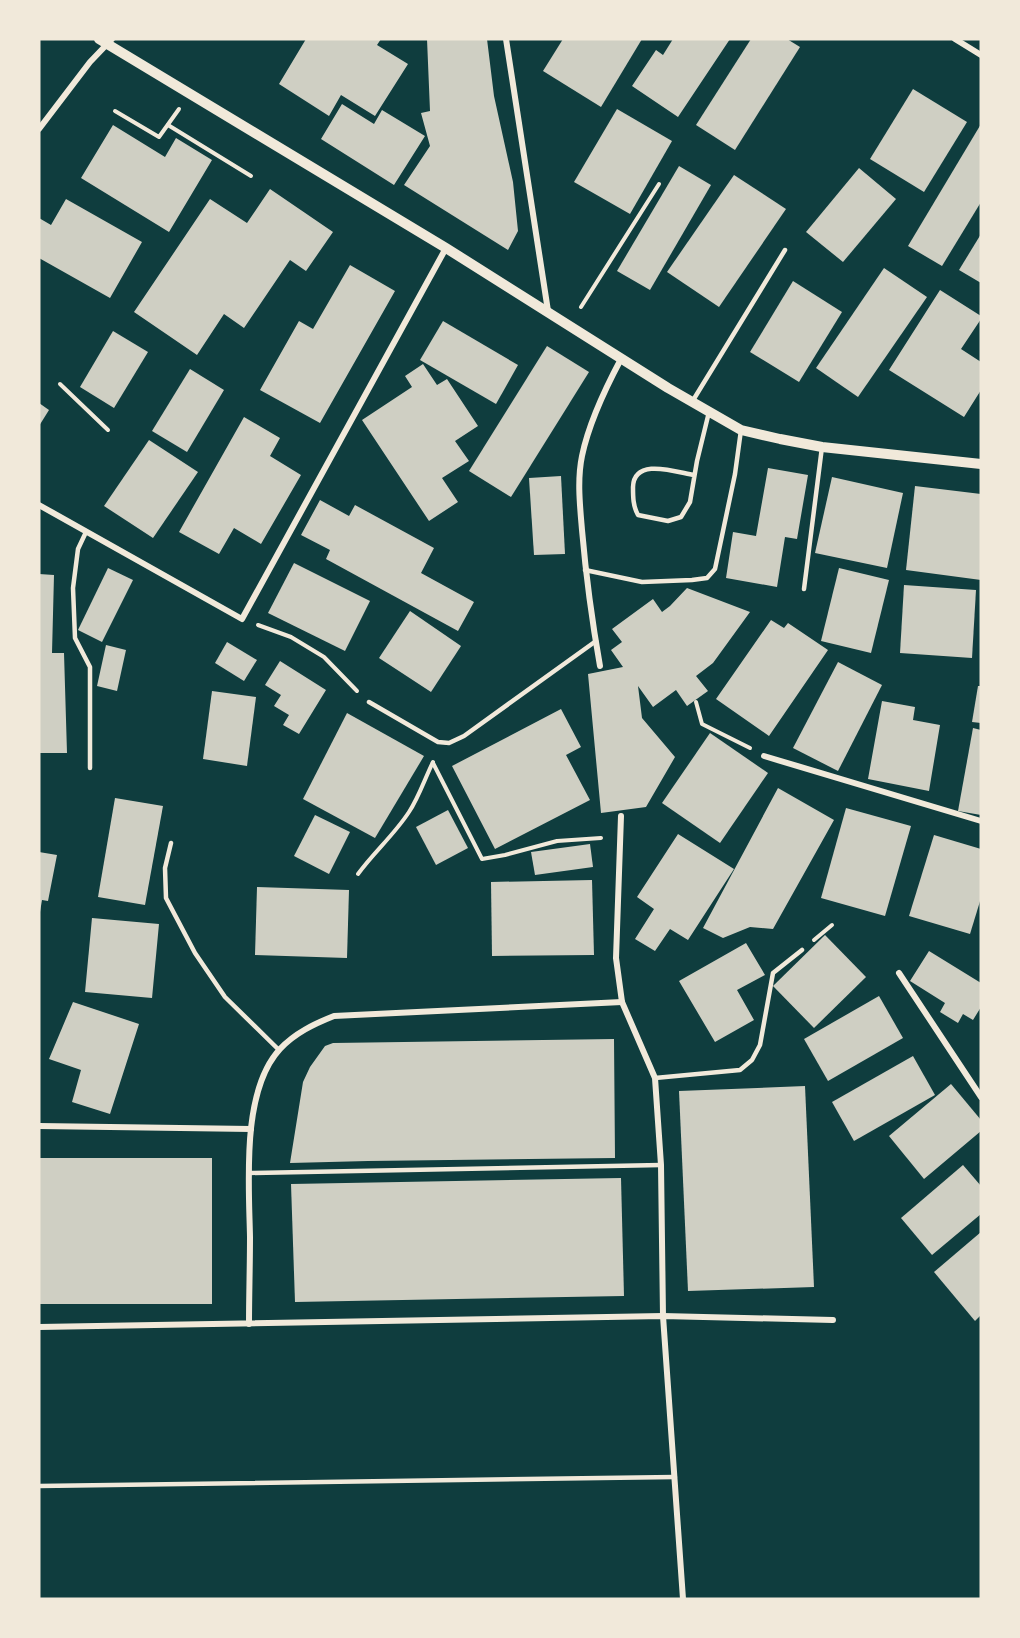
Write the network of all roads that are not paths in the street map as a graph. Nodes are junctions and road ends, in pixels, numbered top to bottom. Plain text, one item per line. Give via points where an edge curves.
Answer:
1 (506, 39) edge
2 (955, 39) edge
3 (105, 41) edge
4 (981, 56) edge
5 (39, 129) edge
6 (446, 248) junction
7 (785, 250) dead end
8 (548, 313) junction
9 (621, 358) junction
10 (692, 402) junction
11 (710, 412) junction
12 (741, 430) junction
13 (822, 447) junction
14 (981, 464) edge
15 (694, 475) junction
16 (39, 505) edge
17 (86, 532) junction
18 (585, 570) junction
19 (804, 588) dead end
20 (596, 641) junction
21 (600, 666) dead end
22 (369, 702) road end
23 (764, 756) road end
24 (90, 768) dead end
25 (621, 816) dead end
26 (981, 821) edge
27 (171, 843) dead end
28 (802, 950) dead end
29 (899, 973) dead end
30 (622, 1002) junction
31 (279, 1050) junction
32 (655, 1078) junction
33 (981, 1097) edge
34 (39, 1126) edge
35 (251, 1129) junction
36 (661, 1165) junction
37 (249, 1173) junction
38 (663, 1316) junction
39 (833, 1320) dead end
40 (249, 1324) junction
41 (39, 1327) edge
42 (675, 1477) junction
43 (39, 1486) edge
44 (683, 1599) edge

1 - 8 street
2 - 4 street
3 - 5 street
3 - 6 street
6 - 8 street
6 - 17 street via 243,619
7 - 10 lane
8 - 9 street
9 - 10 street
9 - 18 street via 605,389 582,457 579,494
10 - 11 street
11 - 12 street
11 - 15 lane
12 - 13 street
12 - 18 lane via 715,569 707,578 642,582
13 - 14 street
13 - 19 lane
15 - 15 lane via 690,502 681,518 668,521 638,515 633,481 646,468
16 - 17 street
17 - 24 lane via 78,549 73,588 75,638 90,667
18 - 20 street
20 - 21 street
20 - 22 lane via 449,743 438,742
23 - 26 street
25 - 30 street via 616,958
27 - 31 lane via 165,868 165,898 225,997
28 - 32 lane via 773,973 760,1045 752,1060 740,1070
29 - 33 street
30 - 31 street via 334,1016 306,1028
30 - 32 street
31 - 35 street via 264,1074
32 - 36 street
34 - 35 street
35 - 37 street
36 - 37 lane
36 - 38 street
37 - 40 street
38 - 39 street
38 - 40 street
38 - 42 street
40 - 41 street
42 - 43 lane
42 - 44 street

